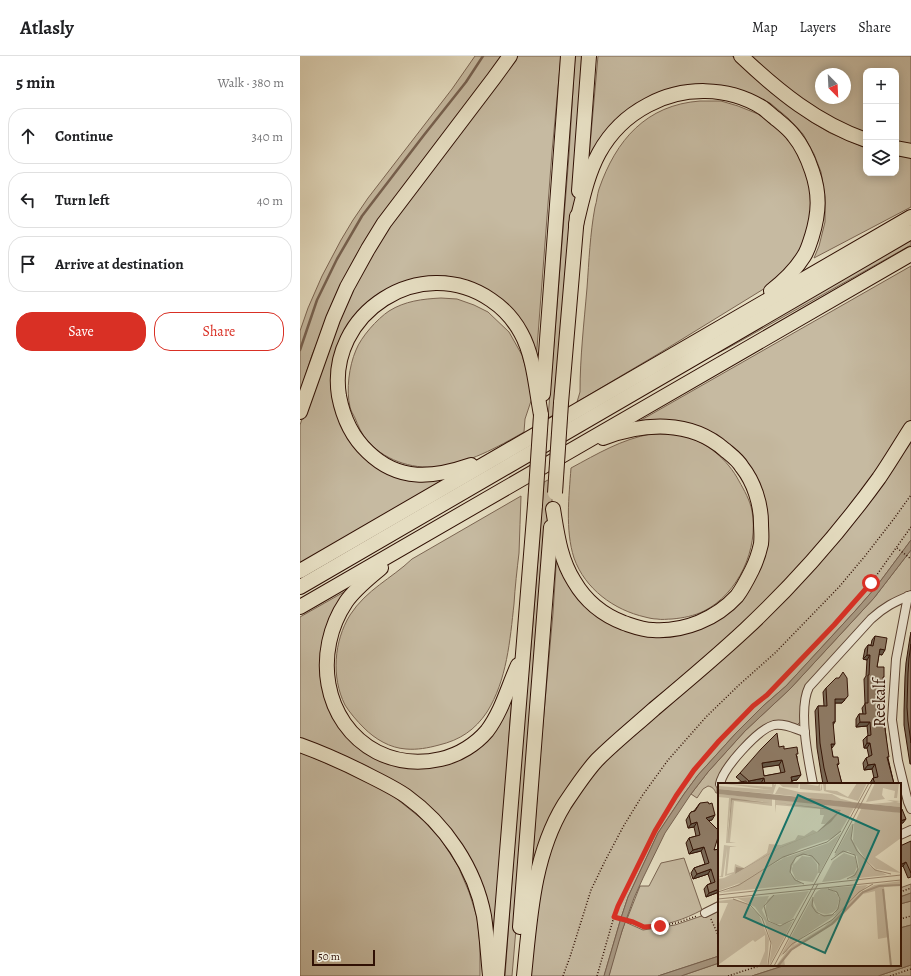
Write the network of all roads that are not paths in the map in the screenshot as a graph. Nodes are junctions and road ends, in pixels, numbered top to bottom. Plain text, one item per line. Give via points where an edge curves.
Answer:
1 (510, 56) edge
2 (568, 56) edge
3 (741, 56) edge
4 (589, 59) edge
5 (863, 139) edge
6 (899, 149) edge
7 (911, 151) edge
8 (911, 217) edge
9 (576, 225) junction
10 (911, 232) edge
11 (911, 254) edge
12 (737, 318) junction
13 (300, 412) edge
14 (541, 414) junction
15 (911, 428) edge
16 (569, 451) junction
17 (498, 456) junction
18 (553, 509) junction
19 (406, 546) junction
20 (300, 571) edge
21 (300, 587) edge
22 (909, 596) edge
23 (300, 607) edge
24 (523, 656) junction
25 (805, 732) junction
26 (300, 745) edge
27 (720, 783) edge
28 (813, 783) edge
29 (911, 809) edge
30 (911, 830) edge
31 (901, 835) edge
32 (718, 906) edge
33 (707, 912) road end
34 (490, 976) edge
35 (497, 976) edge
36 (517, 976) edge
37 (524, 976) edge

1 - 13 highway via 384,223 368,249 333,319
2 - 14 highway
3 - 5 highway via 765,79 813,115
4 - 9 highway
6 - 7 highway
8 - 12 highway
9 - 12 highway via 590,173 599,153 610,136 637,111 657,100 697,91 722,92 763,108 794,136 807,156 815,180 818,214 811,240 792,271
9 - 18 highway, bridge
10 - 21 highway
11 - 16 highway
12 - 17 highway
14 - 17 highway via 529,350 521,332 499,306 483,294 468,288 441,283 428,284 394,293 374,305 349,335 338,370 341,406 356,438 378,461 408,474 439,474
14 - 24 highway, bridge
15 - 37 highway via 879,478 829,542 793,582 747,628 624,735 579,783 549,835 540,864 534,891
16 - 18 highway via 611,435 649,426 666,426 704,436 717,443 731,456 742,467 751,482 761,515 761,544 748,579 726,606 700,622 669,630 652,630 614,619 585,596 566,565
16 - 19 highway
17 - 20 highway
18 - 36 highway
19 - 23 highway
19 - 24 highway via 360,586 347,601 330,636 326,660 330,693 336,709 356,738 367,747 396,760 432,761 462,751 486,731 496,717
22 - 25 street via 890,605 871,619 809,687 804,703
22 - 29 street, Reekalf via 896,660 892,720 898,761
24 - 35 highway
25 - 27 street via 781,725 766,728 730,765
25 - 28 street
26 - 34 highway via 384,783 406,796 438,824 454,844 473,879 483,915
30 - 31 street
32 - 33 street

